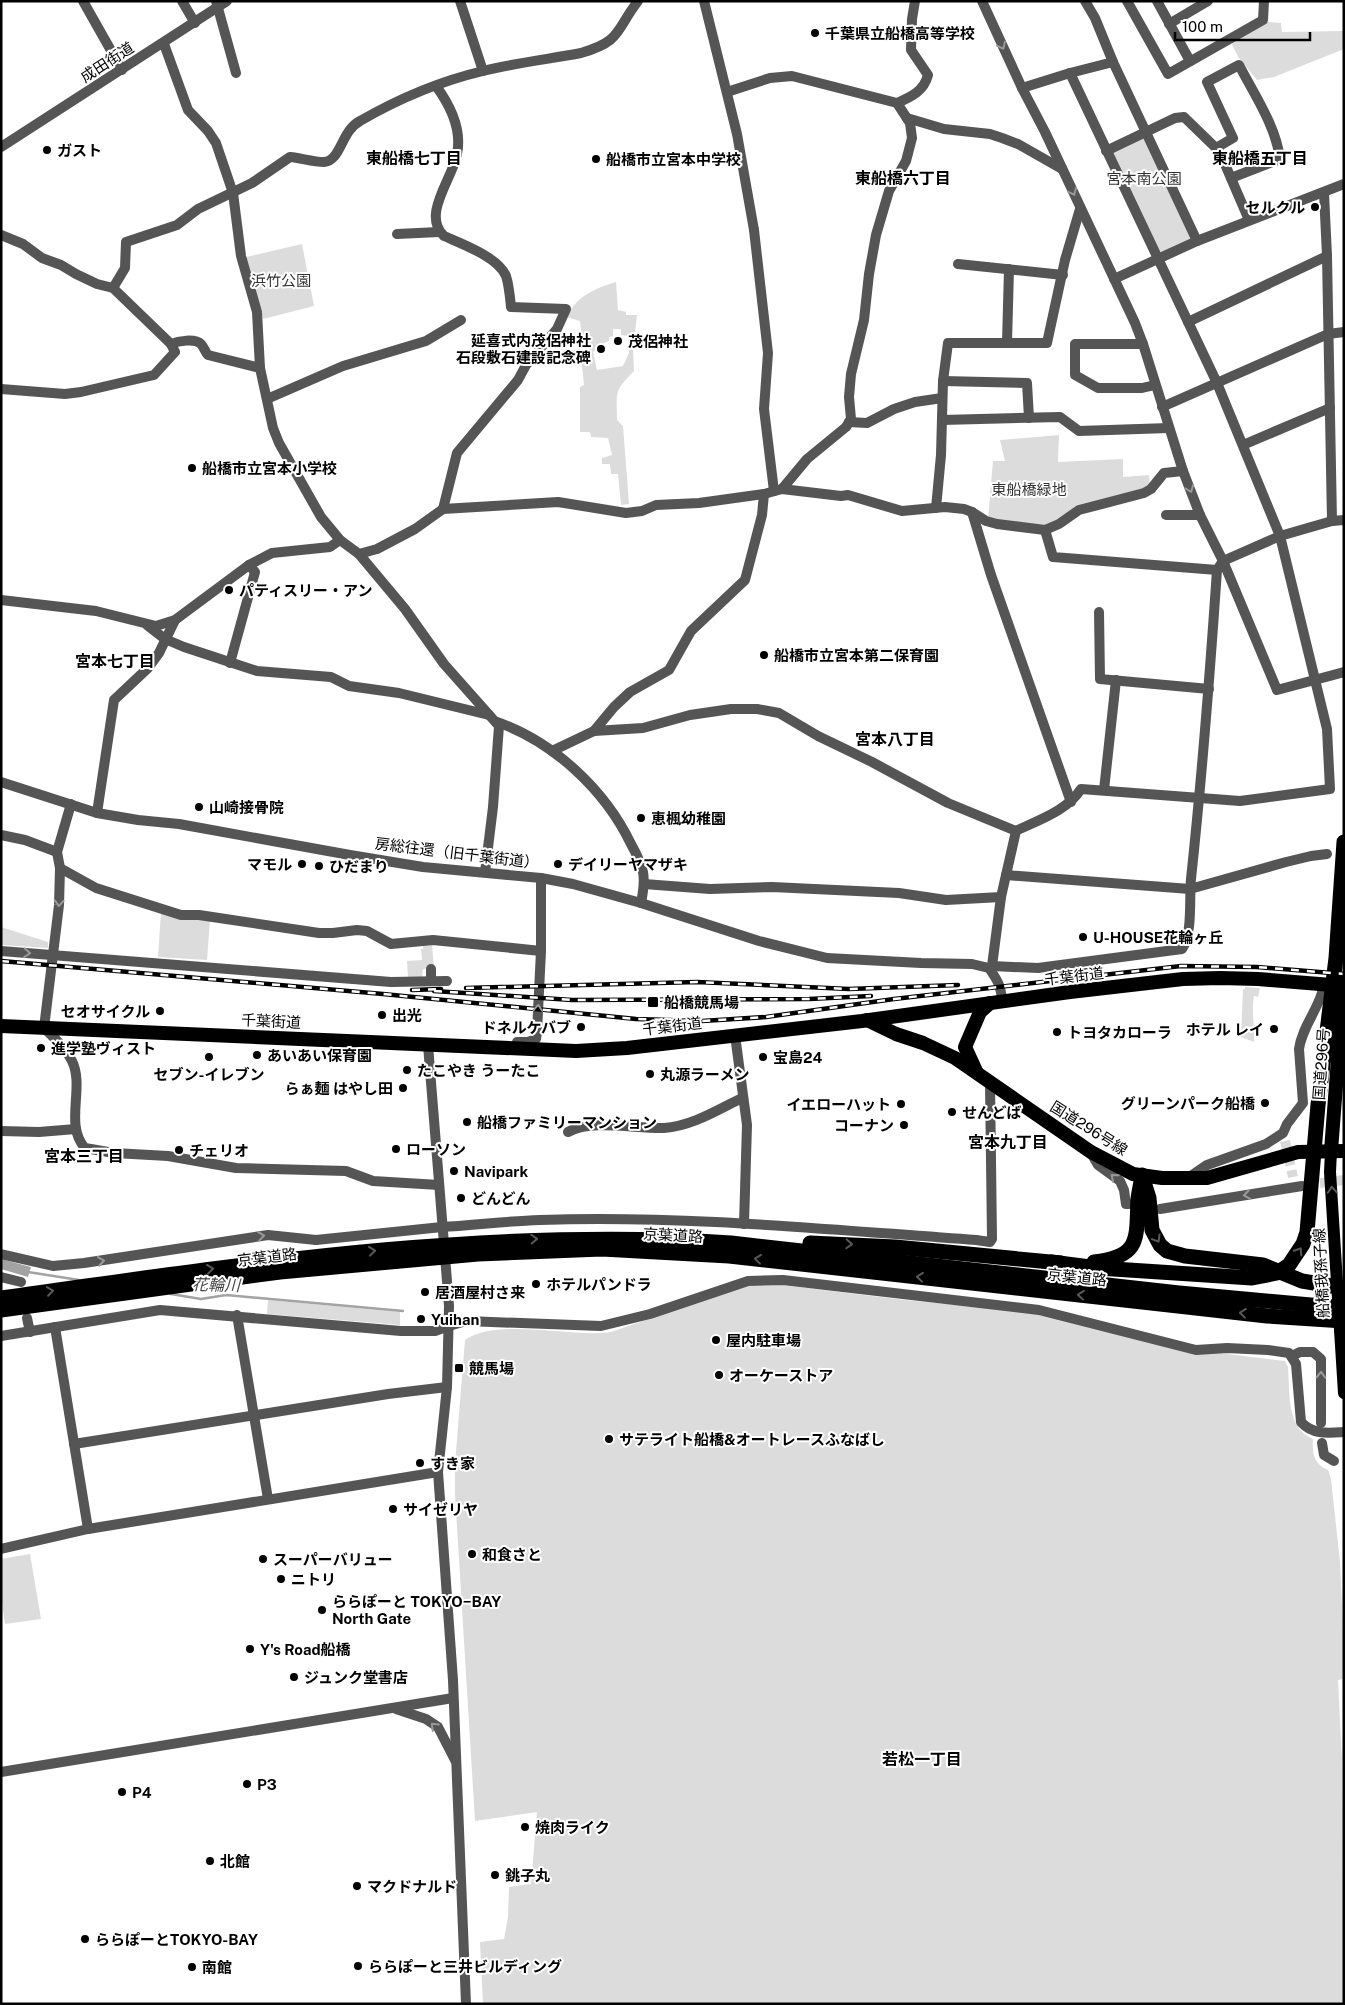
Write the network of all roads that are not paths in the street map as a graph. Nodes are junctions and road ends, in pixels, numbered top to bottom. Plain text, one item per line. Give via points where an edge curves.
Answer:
1 (83, 1) edge
2 (182, 1) edge
3 (227, 1) edge
4 (460, 1) edge
5 (638, 1) edge
6 (704, 1) edge
7 (915, 1) edge
8 (1085, 1) edge
9 (1127, 1) edge
10 (1157, 1) edge
11 (1208, 1) edge
12 (1264, 1) edge
13 (217, 4) edge
14 (986, 4) edge
15 (194, 23) junction
16 (1169, 24) junction
17 (164, 44) junction
18 (1113, 62) junction
19 (1190, 62) junction
20 (122, 70) junction
21 (483, 71) junction
22 (1070, 73) junction
23 (236, 74) dead end
24 (436, 86) junction
25 (1022, 88) junction
26 (727, 92) junction
27 (897, 104) junction
28 (907, 118) junction
29 (1146, 132) junction
30 (1, 147) edge
31 (1216, 148) junction
32 (1106, 151) junction
33 (1062, 169) junction
34 (1231, 178) junction
35 (1344, 184) edge
36 (233, 193) junction
37 (1324, 193) junction
38 (1080, 209) junction
39 (1249, 220) junction
40 (439, 232) junction
41 (397, 234) dead end
42 (1, 235) edge
43 (1197, 241) junction
44 (1327, 256) junction
45 (1157, 259) junction
46 (958, 264) dead end
47 (1010, 269) junction
48 (1063, 275) junction
49 (1114, 280) junction
50 (113, 288) junction
51 (461, 320) dead end
52 (1188, 322) junction
53 (1344, 332) edge
54 (1328, 334) junction
55 (1007, 343) junction
56 (171, 344) junction
57 (1143, 344) junction
58 (260, 368) junction
59 (943, 381) junction
60 (1217, 383) junction
61 (1155, 385) junction
62 (1, 389) edge
63 (942, 398) junction
64 (267, 399) junction
65 (1162, 408) junction
66 (1330, 408) junction
67 (1029, 418) junction
68 (942, 420) junction
69 (849, 422) junction
70 (1168, 428) junction
71 (1243, 445) junction
72 (1183, 471) junction
73 (774, 491) junction
74 (936, 508) junction
75 (443, 510) junction
76 (972, 512) junction
77 (1166, 515) dead end
78 (1200, 515) junction
79 (1344, 520) edge
80 (1332, 521) junction
81 (1045, 530) junction
82 (1280, 536) junction
83 (340, 540) junction
84 (359, 554) junction
85 (249, 565) junction
86 (1220, 566) junction
87 (1, 600) edge
88 (1099, 612) dead end
89 (175, 620) junction
90 (146, 624) junction
91 (166, 638) junction
92 (230, 663) junction
93 (1344, 672) edge
94 (1116, 680) junction
95 (1316, 680) junction
96 (1209, 689) junction
97 (494, 719) junction
98 (594, 731) junction
99 (552, 751) junction
100 (1, 782) edge
101 (1104, 790) junction
102 (1200, 798) junction
103 (1071, 802) junction
104 (71, 804) junction
105 (98, 813) junction
106 (1016, 831) junction
107 (1, 835) edge
108 (1344, 842) edge
109 (57, 852) junction
110 (1327, 854) dead end
111 (60, 868) junction
112 (485, 872) junction
113 (1006, 875) junction
114 (541, 878) junction
115 (644, 884) junction
116 (1190, 889) junction
117 (1002, 897) junction
118 (641, 903) junction
119 (1, 951) edge
120 (541, 951) junction
121 (53, 955) junction
122 (991, 967) junction
123 (431, 969) dead end
124 (1344, 979) edge
125 (432, 981) junction
126 (448, 981) dead end
127 (1324, 985) junction
128 (1344, 986) edge
129 (996, 1002) junction
130 (868, 1020) junction
131 (1, 1026) edge
132 (44, 1028) junction
133 (735, 1034) junction
134 (428, 1045) junction
135 (486, 1046) junction
136 (976, 1072) junction
137 (990, 1082) junction
138 (742, 1098) junction
139 (76, 1129) junction
140 (1, 1131) edge
141 (568, 1132) dead end
142 (1338, 1151) edge
143 (1091, 1152) junction
144 (1142, 1176) junction
145 (1187, 1178) junction
146 (1296, 1183) tunnel mouth
147 (438, 1185) junction
148 (1129, 1204) dead end
149 (1160, 1209) dead end
150 (744, 1224) junction
151 (442, 1227) junction
152 (731, 1243) junction
153 (1, 1254) edge
154 (1051, 1262) junction
155 (1, 1277) edge
156 (21, 1282) dead end
157 (1344, 1288) edge
158 (1, 1298) edge
159 (1344, 1308) edge
160 (1, 1310) edge
161 (237, 1315) junction
162 (1267, 1316) junction
163 (27, 1318) dead end
164 (1344, 1321) edge
165 (450, 1326) junction
166 (1344, 1326) edge
167 (55, 1327) junction
168 (30, 1332) junction
169 (1, 1336) edge
170 (1292, 1356) junction
171 (447, 1386) junction
172 (1344, 1393) edge
173 (254, 1415) junction
174 (1321, 1423) dead end
175 (1344, 1432) edge
176 (1322, 1443) dead end
177 (74, 1444) junction
178 (1334, 1461) dead end
179 (438, 1472) junction
180 (268, 1499) junction
181 (88, 1529) junction
182 (1, 1549) edge
183 (453, 1698) junction
184 (395, 1708) junction
185 (456, 1763) junction
186 (1, 1772) edge
187 (466, 2004) edge

1 - 20 street
2 - 15 street
3 - 13 street, 成田街道
4 - 21 street
5 - 21 street via 617,35 595,49
6 - 26 street
7 - 27 street via 911,50 928,75 926,85
8 - 18 street
9 - 19 street via 1168,74
10 - 16 street
11 - 16 street
12 - 19 street via 1263,20
13 - 15 street, 成田街道
13 - 23 street
14 -> 25 street
15 - 17 street, 成田街道
16 - 19 street
17 - 20 street, 成田街道
17 - 36 street via 188,110 216,143
18 - 22 street
18 - 29 street
20 - 30 street, 成田街道
21 - 24 street
22 - 25 street
22 - 32 street
24 - 36 street via 390,104 357,122 349,129 337,154 331,159 325,162 290,157
24 - 40 street via 444,97 458,134 455,162 436,212
25 - 33 street
26 - 27 street via 770,78 792,76
26 - 73 street via 754,230 768,353 764,409
27 - 28 street
28 - 33 street via 944,129 990,134 1018,144
28 - 69 street via 912,138 906,161 889,191 876,235 863,328 851,374
29 - 31 street via 1175,118 1184,118
29 - 32 street
29 - 43 street
31 - 34 street
31 - 34 street via 1233,138 1207,82 1239,65 1260,104 1280,158
32 - 45 street
33 -> 38 street
34 - 39 street
35 - 37 street
36 - 50 street via 198,209 176,225 126,242 125,268
36 - 58 street via 241,256 257,312
37 - 39 street
37 - 44 street
38 - 48 street
38 - 49 street
39 - 43 street
40 - 41 street
40 - 75 street via 500,266 506,275 511,307 566,309 553,335 457,453
42 - 50 street via 23,244 42,258 97,284
43 - 45 street
44 - 52 street
44 - 54 street
45 - 49 street
45 - 52 street
46 - 47 street
47 - 48 street
47 - 55 street
48 - 55 street via 1047,344
49 - 57 street
50 - 56 street
51 - 64 street via 426,341 343,366
52 - 60 street
53 - 54 street
54 - 60 street
54 - 66 street
55 - 59 street via 948,343
56 - 58 street via 195,341 201,343 208,355
56 - 62 street via 175,352 154,375 65,394
57 - 61 street
57 - 61 street via 1075,344 1075,376 1098,388
58 - 64 street
59 - 63 street
59 - 67 street via 1026,383
60 - 65 street
60 - 71 street
61 - 65 street
63 - 68 street
63 - 69 street via 894,409 867,423
64 - 83 street via 279,443 322,517
65 - 70 street
66 - 71 street
66 - 80 street
67 - 68 street
67 - 70 street via 1060,417 1079,431
68 - 74 street
69 - 73 street
70 - 72 street
71 - 82 street
72 -> 78 street
72 - 81 street via 1164,473 1151,490 1079,510
73 - 74 street via 848,495 902,511
73 - 75 street via 698,503 656,505 626,513 558,502
73 - 98 street via 762,515 745,580 691,631 669,670 630,692
74 - 76 street
75 - 84 street via 377,549
76 - 81 street via 998,524
76 - 103 street
77 - 78 street
78 - 86 street
79 - 80 street
80 - 82 street
81 - 86 street via 1053,557
82 - 86 street
82 - 95 street
83 - 84 street
83 - 85 street via 330,547 272,553
84 - 97 street via 405,609 444,664
85 - 89 street
85 - 92 street via 255,572
86 - 95 street via 1277,690
86 - 96 street, 房総往還（旧千葉街道）
87 - 90 street via 96,611
88 - 94 street via 1100,679
89 - 90 street via 156,626
89 - 91 street
90 - 91 street
91 - 92 street
91 - 105 street via 148,668 114,700
92 - 97 street via 257,671 332,677 349,686 442,702
93 - 95 street
94 - 96 street
94 - 101 street
95 - 102 street via 1328,729 1330,789 1240,801
96 - 102 street, 房総往還（旧千葉街道）
97 - 99 street
97 - 112 street via 500,731
98 - 99 street
98 - 106 street via 643,728 690,715 731,710 757,709 778,713 948,803
99 - 115 street via 600,795 614,813 639,860
100 - 104 street, 房総往還（旧千葉街道）
101 - 102 street
101 - 103 street via 1081,789
102 - 116 street, 房総往還（旧千葉街道）
103 - 106 street
104 - 105 street, 房総往還（旧千葉街道）
104 - 109 street
105 - 112 street, 房総往還（旧千葉街道） via 395,862
106 - 113 street
107 - 109 street
154 -> 108 highway via 1252,1278 1277,1273 1289,1265 1304,1244 1336,958
109 - 111 street
110 - 116 street
111 - 120 street via 96,888 181,915 319,933 367,931 391,944 433,940
111 -> 121 street
112 - 114 street, 房総往還（旧千葉街道）
113 - 116 street
113 - 117 street
114 - 118 street, 房総往還（旧千葉街道）
114 - 120 street
115 - 117 street via 710,889 772,887 899,893 946,900
115 - 118 street
116 - 122 street, 房総往還（旧千葉街道） via 1188,942 1182,949 1038,968
117 - 122 street
118 - 122 street, 房総往還（旧千葉街道） via 752,939 827,958
119 -> 121 street
135 -> 120 street via 492,1041 528,1042 536,1039
121 - 125 street via 390,982
121 - 132 street
122 - 129 street via 1001,987
123 - 125 street
124 - 142 highway, 国道296号
125 - 126 street
127 - 128 highway, 千葉街道
127 - 129 highway, 千葉街道 via 1220,978 1183,979
127 - 145 street via 1319,1003 1300,1040 1303,1103 1287,1124 1284,1137 1207,1165
129 - 130 highway, 千葉街道
129 - 136 highway via 980,1012 966,1047
130 - 133 highway, 千葉街道
130 - 136 highway, 国道296号線 via 944,1052
131 - 132 highway, 千葉街道
132 - 134 highway, 千葉街道
132 - 139 street via 73,1062 77,1079
133 - 135 highway, 千葉街道 via 627,1048 555,1050
133 - 138 street
134 - 135 highway, 千葉街道
134 - 147 street
136 - 137 highway, 国道296号線
137 - 143 highway, 国道296号線
137 - 150 street via 990,1242
138 - 141 street via 694,1122 664,1128 581,1127
138 - 150 street via 747,1125
139 - 140 street
139 - 147 street via 85,1148 114,1153 168,1156 236,1168 346,1172 374,1181
142 - 145 highway, 国道296号線 via 1298,1152 1207,1178
172 -> 142 main road, 船橋我孫子線 via 1330,1172
143 - 144 highway, 国道296号線
148 -> 143 street via 1126,1204 1120,1181 1098,1165
144 - 145 highway, 国道296号線
144 - 154 highway via 1138,1228 1126,1252 1096,1262
144 -> 157 highway via 1149,1198 1152,1230 1167,1251 1185,1256 1263,1264 1302,1281
146 -> 149 street
147 - 151 street
150 - 151 street via 550,1220
153 -> 151 street via 53,1266 268,1235 316,1240
151 - 165 street
152 -> 154 highway via 895,1247
158 -> 152 highway, 京葉道路 via 276,1261 477,1242 601,1238
152 - 159 highway, 京葉道路
155 - 156 street
162 -> 160 highway, 京葉道路 via 729,1256 602,1249 478,1254 280,1272
161 - 165 street via 401,1331 435,1331
161 - 167 street via 160,1310
161 - 173 street
162 - 164 highway, 京葉道路
162 - 166 highway
163 - 168 street
165 - 170 street via 466,1321 601,1326 748,1281 783,1280 1039,1310 1196,1350 1268,1350
165 - 171 street
167 - 168 street
167 - 177 street
168 - 169 street
174 -> 170 street via 1321,1359 1308,1351
170 - 175 street via 1296,1364 1301,1422 1311,1431
171 - 173 street
171 - 179 street
173 - 177 street
173 - 180 street
176 - 178 street via 1324,1455
177 - 181 street
179 - 180 street
179 - 183 street
180 - 181 street
181 - 182 street
183 - 184 street
183 - 185 street
185 -> 184 street via 438,1727
184 - 186 street
185 - 187 street

